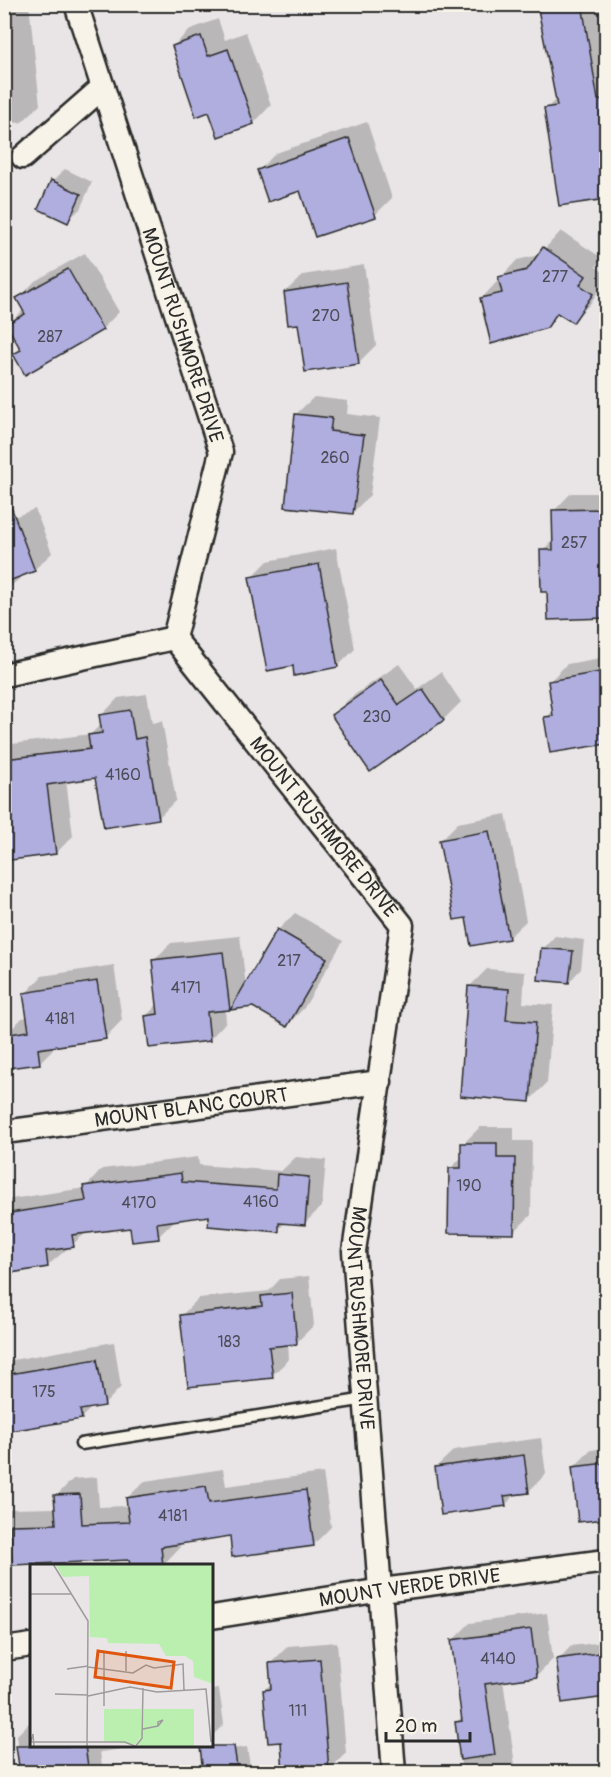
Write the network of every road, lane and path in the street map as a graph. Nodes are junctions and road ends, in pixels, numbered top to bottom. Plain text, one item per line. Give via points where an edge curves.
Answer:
1 (76, 4) edge
2 (103, 87) junction
3 (23, 157) dead end
4 (174, 638) junction
5 (4, 675) edge
6 (380, 1082) junction
7 (4, 1132) edge
8 (366, 1399) junction
9 (81, 1444) dead end
10 (606, 1561) edge
11 (382, 1590) junction
12 (213, 1617) edge
13 (30, 1645) edge
14 (4, 1649) edge
15 (394, 1773) edge

1 - 2 street, MOUNT RUSHMORE DRIVE
2 - 3 street
2 - 4 street, MOUNT RUSHMORE DRIVE via 221,452
4 - 5 street
4 - 6 street, MOUNT RUSHMORE DRIVE via 402,925
6 - 7 street, MOUNT BLANC COURT
6 - 8 street, MOUNT RUSHMORE DRIVE via 354,1251
8 - 9 lane
8 - 11 street, MOUNT RUSHMORE DRIVE
10 - 11 street, MOUNT VERDE DRIVE
11 - 12 street, MOUNT VERDE DRIVE
11 - 15 street, MOUNT RUSHMORE DRIVE
13 - 14 street

